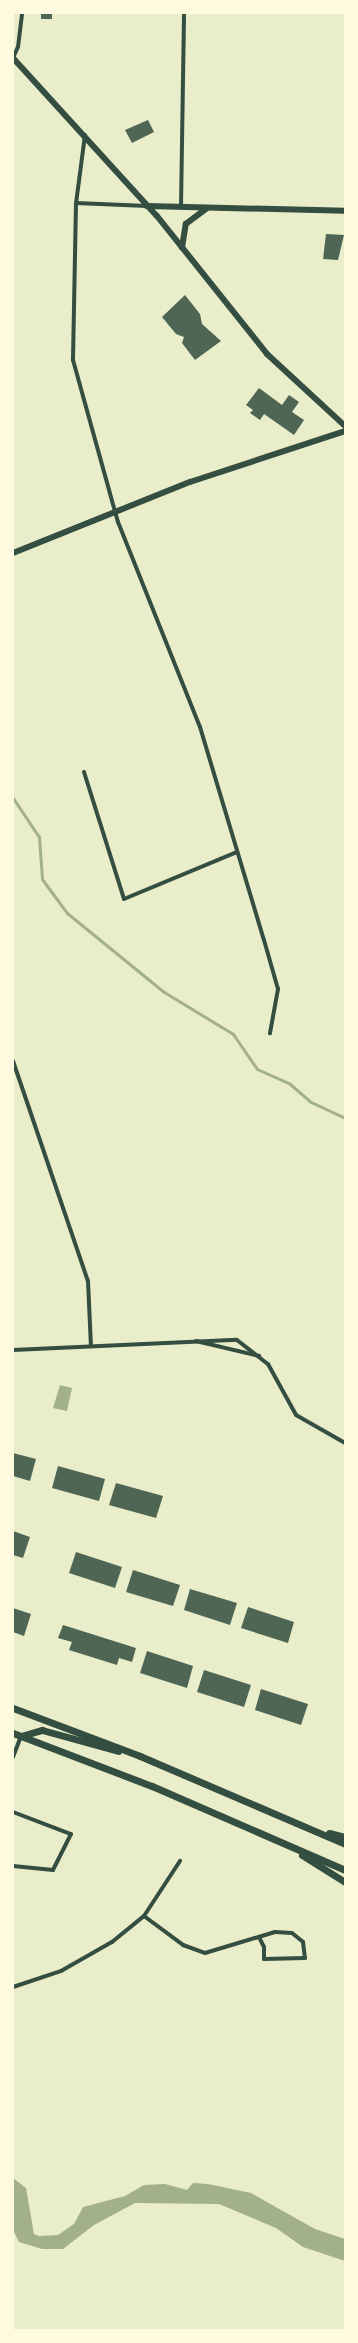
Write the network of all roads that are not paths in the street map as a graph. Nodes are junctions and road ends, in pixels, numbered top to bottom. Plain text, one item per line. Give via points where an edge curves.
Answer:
1 (22, 13) edge
2 (184, 13) edge
3 (13, 58) edge
4 (85, 135) junction
5 (76, 203) junction
6 (147, 206) junction
7 (181, 207) junction
8 (207, 208) junction
9 (345, 211) edge
10 (182, 248) junction
11 (345, 426) edge
12 (345, 432) edge
13 (114, 510) junction
14 (13, 553) edge
15 (84, 772) dead end
16 (237, 852) junction
17 (270, 1033) dead end
18 (13, 1061) edge
19 (192, 1340) junction
20 (91, 1346) junction
21 (13, 1350) edge
22 (262, 1357) junction
23 (345, 1443) edge
24 (15, 1710) edge
25 (13, 1733) edge
26 (21, 1736) junction
27 (140, 1756) junction
28 (13, 1757) edge
29 (13, 1812) edge
30 (309, 1827) junction
31 (345, 1837) edge
32 (282, 1843) junction
33 (345, 1844) edge
34 (180, 1861) dead end
35 (13, 1866) edge
36 (345, 1870) edge
37 (345, 1882) edge
38 (144, 1916) junction
39 (259, 1937) junction
40 (13, 1987) edge

1 - 3 street via 18,47
2 - 7 street
3 - 4 main road
4 - 5 street
4 - 6 main road
5 - 6 street
5 - 13 street via 72,353
6 - 7 street
6 - 10 main road
7 - 8 street
8 - 9 street
8 - 10 street via 186,224
10 - 11 main road via 267,354
12 - 13 main road
13 - 14 main road
13 - 16 street via 200,727
15 - 16 street via 124,899
16 - 17 street via 278,989
18 - 20 street via 88,1280
19 - 20 street
19 - 22 street
19 - 22 street via 229,1338
20 - 21 street
22 - 23 street via 296,1415
24 - 27 highway
25 - 26 highway
26 - 27 highway via 42,1730
26 - 28 street
26 - 32 highway via 112,1769
27 - 30 highway
29 - 35 street via 71,1834 54,1870
30 - 31 highway
30 - 33 highway
32 - 36 highway
32 - 37 highway
34 - 38 street
38 - 39 street via 183,1946 200,1952 213,1953
38 - 40 street via 86,1960
39 - 39 street via 264,1947 264,1959 305,1958 303,1942 292,1933 276,1932

